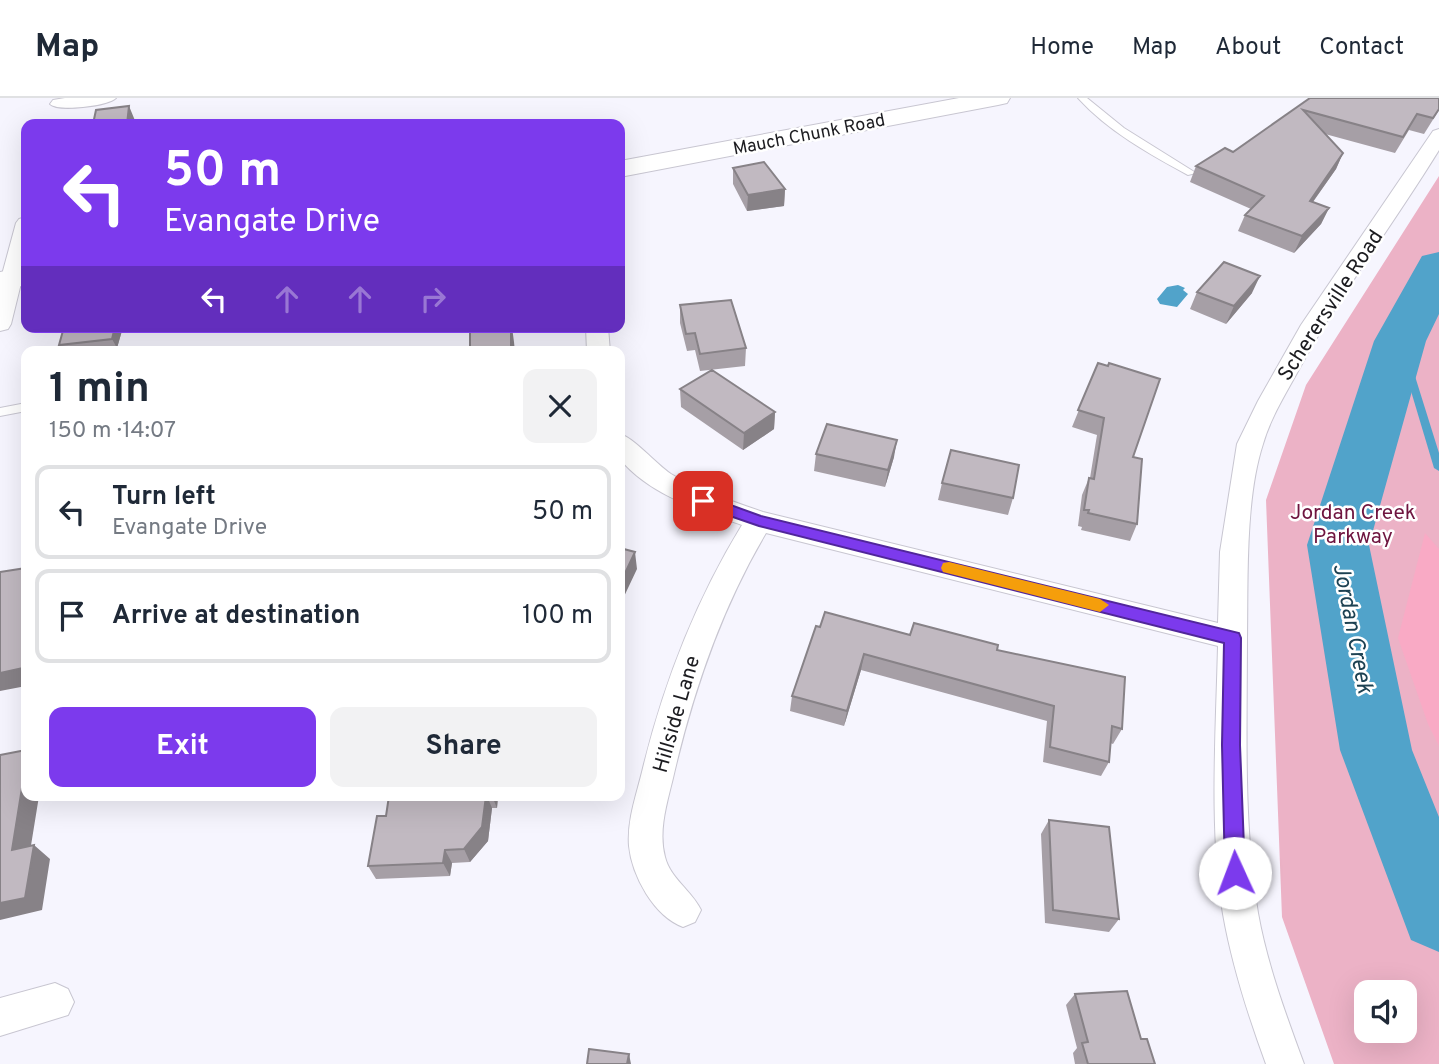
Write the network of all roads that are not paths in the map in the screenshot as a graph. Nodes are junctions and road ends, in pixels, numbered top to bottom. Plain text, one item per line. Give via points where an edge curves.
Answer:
1 (107, 98) edge
2 (998, 98) edge
3 (1082, 98) edge
4 (60, 101) edge
5 (55, 119) edge
6 (1439, 135) edge
7 (625, 168) edge
8 (1191, 173) dead end
9 (21, 245) edge
10 (13, 279) edge
11 (0, 324) edge
12 (21, 408) edge
13 (0, 411) edge
14 (625, 450) edge
15 (759, 521) junction
16 (1233, 638) junction
17 (683, 910) dead end
18 (55, 1002) dead end
19 (0, 1017) edge
20 (1285, 1064) edge

1 - 4 street
2 - 7 main road, Mauch Chunk Road
3 - 8 lane via 1124,134
4 - 5 street
6 - 16 street, Scherersville Road via 1312,325 1250,444 1234,552
9 - 10 street
10 - 11 street
12 - 13 lane
14 - 15 street via 654,477
15 - 16 street
15 - 17 street, Hillside Lane via 706,618 674,706 647,819 648,856 660,886
16 - 20 street, Scherersville Road via 1235,873 1265,1010
18 - 19 street

